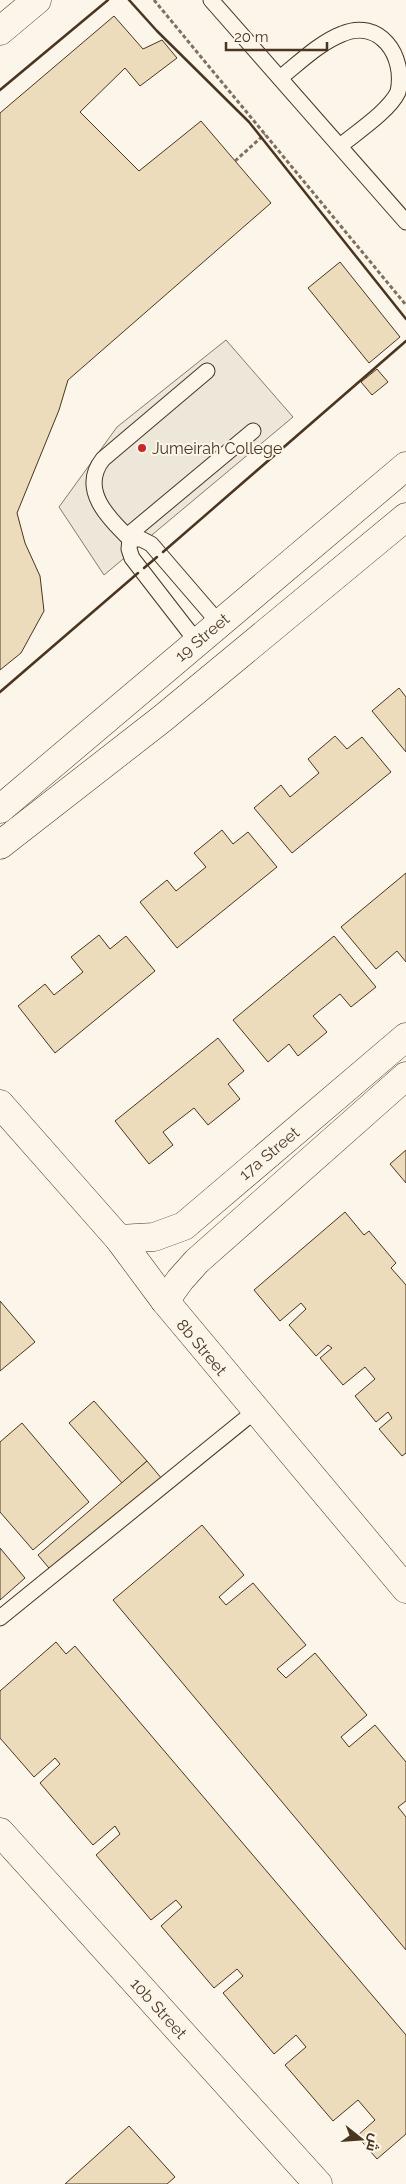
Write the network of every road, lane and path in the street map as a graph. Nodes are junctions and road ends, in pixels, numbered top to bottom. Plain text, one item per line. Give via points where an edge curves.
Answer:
1 (37, 0) edge
2 (154, 0) edge
3 (211, 0) edge
4 (0, 31) edge
5 (280, 78) junction
6 (265, 134) junction
7 (340, 146) junction
8 (235, 161) dead end
9 (406, 222) edge
10 (406, 305) edge
11 (207, 371) dead end
12 (253, 431) dead end
13 (406, 466) edge
14 (406, 517) edge
15 (128, 538) junction
16 (219, 623) junction
17 (197, 642) junction
18 (0, 809) edge
19 (39, 815) junction
20 (0, 845) edge
21 (0, 860) edge
22 (406, 1037) edge
23 (406, 1076) edge
24 (0, 1104) edge
25 (119, 1239) junction
26 (165, 1301) junction
27 (255, 1411) junction
28 (406, 1589) edge
29 (0, 1618) edge
30 (0, 1832) edge
31 (318, 2184) edge

1 - 4 street
2 - 6 path
3 - 5 lane
5 - 7 lane
5 - 7 lane via 330,40 357,29 372,31 386,38 397,49 403,78 398,93
6 - 8 path
6 - 10 path
7 - 9 lane
11 - 15 lane via 98,466 93,484 97,501
12 - 15 lane
13 - 16 street, 19 Street
14 - 19 street via 163,718
15 - 16 lane via 151,544
15 - 17 lane via 132,558
16 - 17 street, 19 Street
17 - 18 street, 19 Street
19 - 20 street
19 - 21 street
22 - 25 street, 17a Street via 184,1226 154,1237
23 - 26 street, 17a Street via 197,1261
24 - 25 street, 8b Street
25 - 26 street, 8b Street
26 - 27 street, 8b Street
27 - 28 street, 8b Street
27 - 29 lane
30 - 31 street, 10b Street

